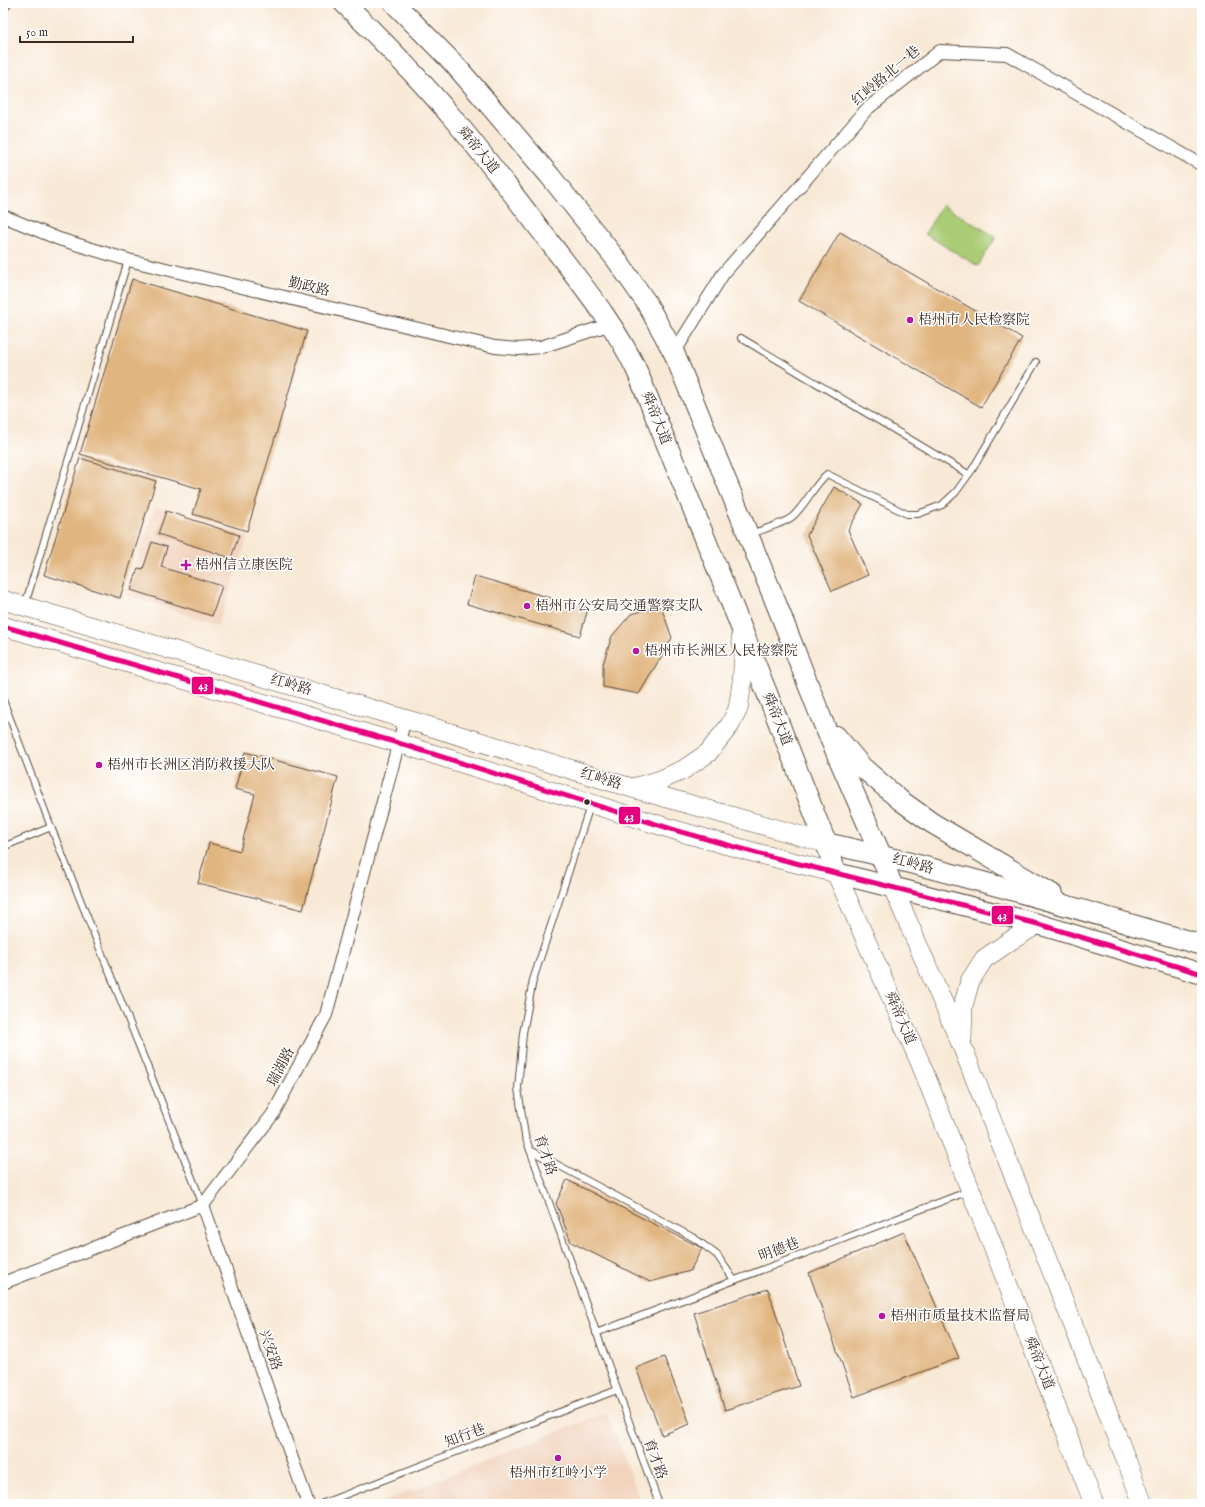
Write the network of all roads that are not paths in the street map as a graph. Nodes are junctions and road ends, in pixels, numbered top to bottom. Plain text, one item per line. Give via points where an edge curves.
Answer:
1 (5, 3) edge
2 (344, 3) edge
3 (394, 3) edge
4 (3, 6) edge
5 (1202, 165) edge
6 (3, 216) edge
7 (128, 260) junction
8 (611, 324) junction
9 (741, 338) dead end
10 (674, 353) junction
11 (1036, 362) dead end
12 (968, 474) junction
13 (748, 535) junction
14 (3, 600) edge
15 (25, 607) junction
16 (739, 622) junction
17 (3, 626) edge
18 (3, 700) edge
19 (406, 719) junction
20 (822, 720) junction
21 (398, 743) junction
22 (632, 788) junction
23 (591, 804) junction
24 (51, 827) junction
25 (826, 843) junction
26 (3, 847) edge
27 (881, 855) junction
28 (836, 873) junction
29 (893, 888) junction
30 (1078, 909) junction
31 (1038, 924) junction
32 (1202, 945) edge
33 (1202, 974) edge
34 (962, 1046) junction
35 (530, 1150) junction
36 (971, 1190) junction
37 (203, 1205) junction
38 (734, 1280) junction
39 (3, 1283) edge
40 (596, 1333) junction
41 (617, 1390) junction
42 (308, 1504) edge
43 (321, 1504) edge
44 (659, 1504) edge
45 (1094, 1504) edge
46 (1143, 1504) edge

1 - 4 street
2 - 8 highway, 舜帝大道 via 455,121
3 - 10 highway via 456,66 588,223 646,302
5 - 10 street, 红岭路北一巷 via 1007,54 940,51 867,109 723,274
6 - 7 street, 勤政路 via 59,238
7 - 8 street, 勤政路 via 496,347 541,347
7 - 15 lane
8 - 16 highway, 舜帝大道 via 637,371
9 - 12 lane
10 - 13 highway
11 - 12 lane
12 - 13 lane via 956,492 942,505 918,514 907,514 827,474 791,518
13 - 20 highway
14 - 15 main road, 红岭路
15 - 19 main road, 红岭路
16 - 22 main road via 744,655 742,682 738,709 730,724 708,753 683,770 658,781
16 - 25 highway, 舜帝大道
17 - 21 main road, 红岭路
18 - 24 lane
19 - 21 street, 瑞湖路
19 - 22 main road, 红岭路
20 - 27 highway
20 - 30 highway via 862,767 900,800 932,823
21 - 23 main road, 红岭路
21 - 37 street, 瑞湖路 via 326,1015 273,1114
22 - 25 main road, 红岭路
23 - 28 main road, 红岭路 via 692,836
23 - 35 lane, 育才路 via 532,980 522,1033 518,1088 525,1136
24 - 26 lane
24 - 37 lane
25 - 27 highway, 红岭路
25 - 28 highway, 舜帝大道
27 - 29 highway
27 - 30 highway, 红岭路
28 - 29 highway, 红岭路
28 - 36 main road, 舜帝大道 via 920,1062
29 - 31 highway, 红岭路
29 - 34 main road
30 - 32 highway, 红岭路
31 - 33 highway, 红岭路
31 - 34 main road via 984,959 970,981 963,1006
34 - 46 main road
35 - 38 lane via 694,1238 717,1254
35 - 40 lane, 育才路
36 - 38 lane, 明德巷
36 - 45 main road, 舜帝大道
37 - 39 street
37 - 42 street, 兴安路
38 - 40 lane, 明德巷
40 - 41 lane, 育才路
41 - 43 lane, 知行巷
41 - 44 lane, 育才路

